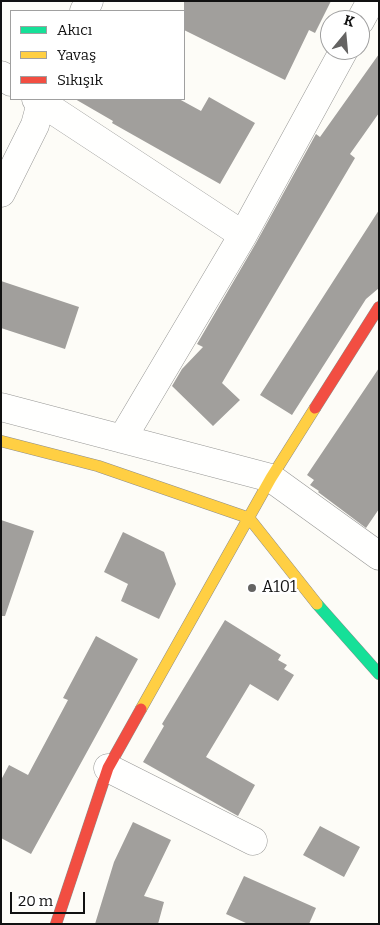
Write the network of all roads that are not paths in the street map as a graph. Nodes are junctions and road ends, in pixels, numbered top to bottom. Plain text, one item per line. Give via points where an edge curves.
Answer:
1 (339, 60) edge
2 (40, 100) edge
3 (1, 193) edge
4 (243, 235) junction
5 (379, 307) edge
6 (1, 407) edge
7 (122, 439) junction
8 (1, 441) edge
9 (270, 478) junction
10 (249, 518) junction
11 (379, 556) edge
12 (379, 674) edge
13 (108, 768) junction
14 (253, 841) dead end
15 (56, 924) edge

1 - 4 street
2 - 3 street via 35,126
2 - 4 street
4 - 7 street
5 - 9 street
6 - 7 street
7 - 9 street
8 - 10 street via 98,466
9 - 10 street
9 - 11 street
10 - 12 street via 329,620
10 - 13 street
13 - 14 street
13 - 15 street

